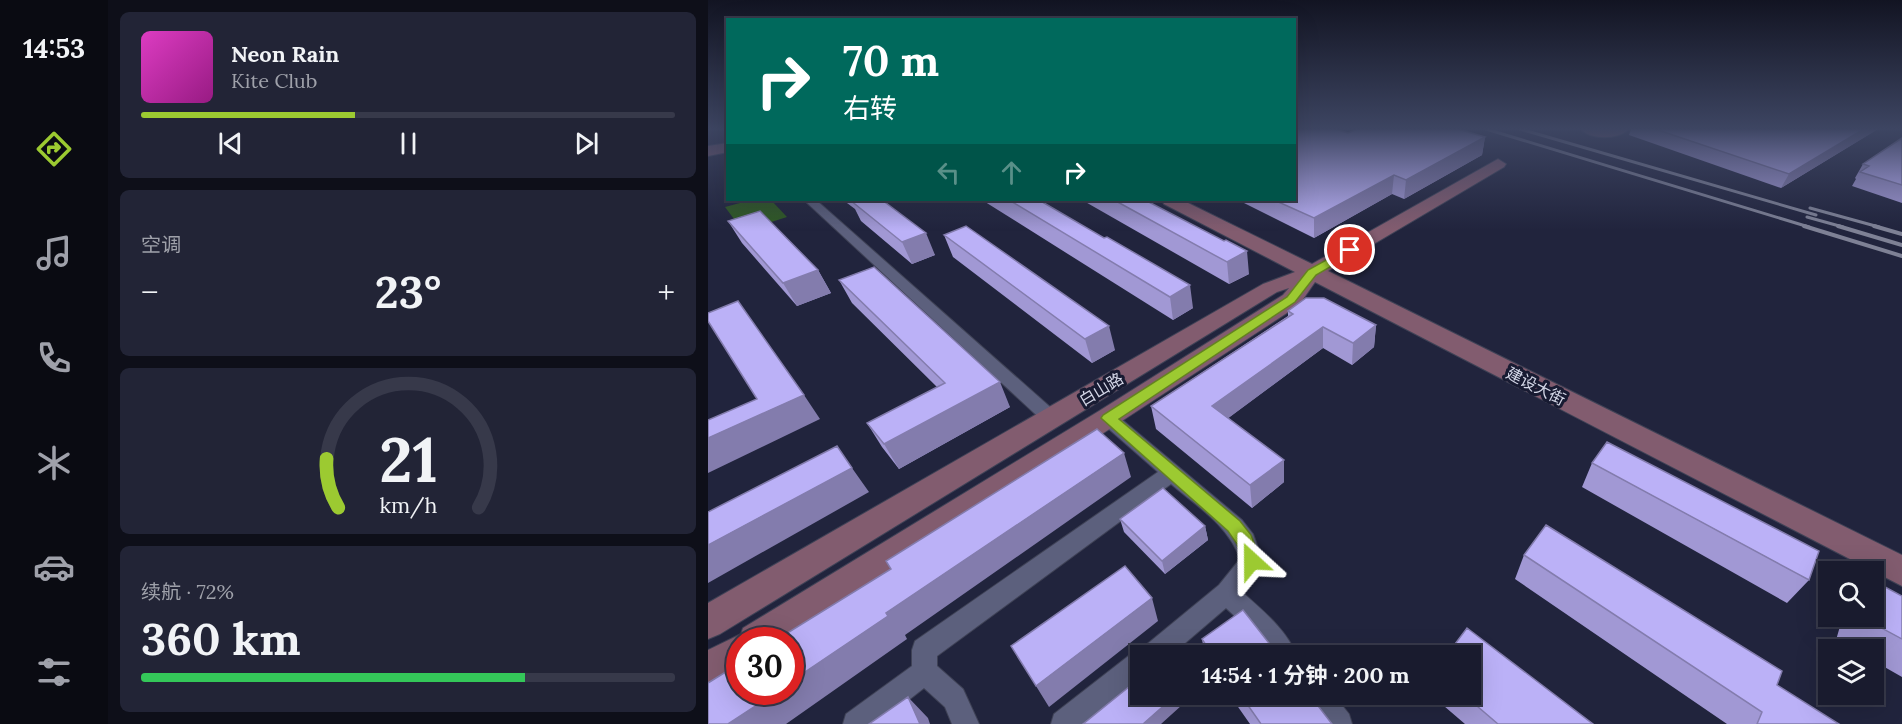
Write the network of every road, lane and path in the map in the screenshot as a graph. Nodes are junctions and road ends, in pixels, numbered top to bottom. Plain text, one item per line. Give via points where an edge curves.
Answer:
1 (1498, 164) dead end
2 (811, 201) edge
3 (1172, 201) edge
4 (1312, 272) junction
5 (1108, 418) junction
6 (1052, 419) junction
7 (1172, 473) junction
8 (1902, 571) edge
9 (1227, 593) junction
10 (708, 622) edge
11 (777, 627) edge
12 (1163, 645) edge
13 (1276, 645) edge
14 (726, 659) edge
15 (708, 670) edge
16 (1130, 671) edge
17 (925, 672) junction
18 (1324, 705) edge
19 (856, 724) edge
20 (966, 724) edge
21 (1064, 724) edge
22 (1339, 724) edge

1 - 4 street, 白山路
2 - 6 street
3 - 4 street, 建设大街
4 - 5 street via 1291,300
4 - 6 street, 白山路 via 1270,288
4 - 8 street, 建设大街
5 - 7 street
5 - 11 street
6 - 10 street, 白山路
7 - 9 street via 1234,526 1245,541 1252,561
7 - 17 street via 924,650
9 - 12 street
9 - 13 street
14 - 15 street
16 - 21 street
17 - 19 street
17 - 20 street via 954,698
18 - 22 street

